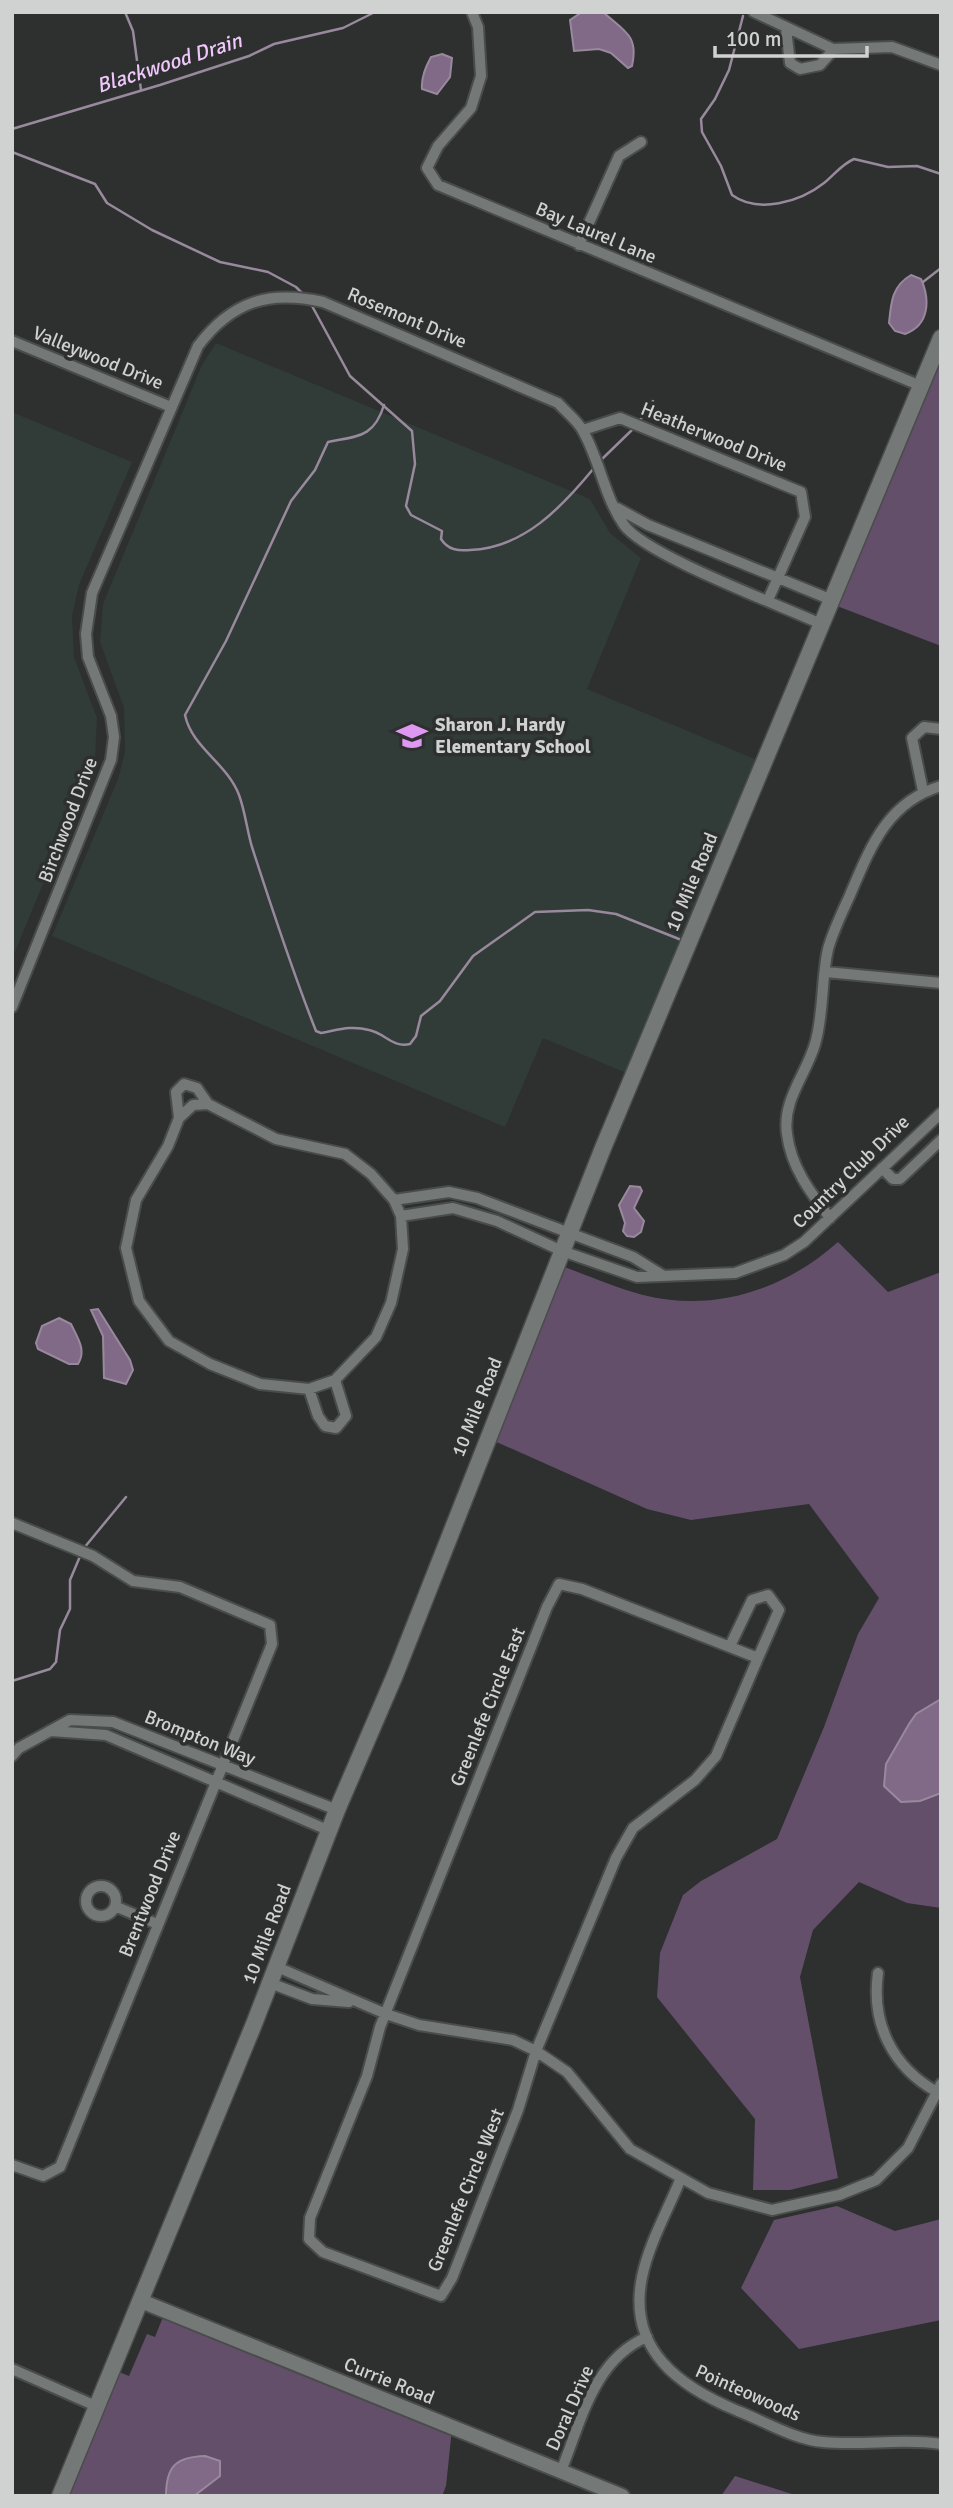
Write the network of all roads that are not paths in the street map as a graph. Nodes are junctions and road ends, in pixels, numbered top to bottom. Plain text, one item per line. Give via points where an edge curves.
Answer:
1 (472, 12) edge
2 (754, 12) edge
3 (786, 29) junction
4 (834, 49) junction
5 (941, 65) edge
6 (641, 142) dead end
7 (579, 245) junction
8 (941, 338) edge
9 (12, 341) edge
10 (921, 386) junction
11 (171, 407) junction
12 (583, 430) junction
13 (617, 508) junction
14 (677, 537) junction
15 (667, 556) junction
16 (777, 580) junction
17 (768, 600) junction
18 (832, 600) junction
19 (821, 624) junction
20 (941, 729) edge
21 (941, 786) edge
22 (923, 791) junction
23 (826, 972) junction
24 (941, 983) edge
25 (12, 1007) edge
26 (208, 1104) junction
27 (941, 1112) edge
28 (178, 1118) junction
29 (941, 1140) edge
30 (882, 1168) junction
31 (394, 1200) junction
32 (401, 1216) junction
33 (830, 1217) junction
34 (570, 1232) junction
35 (562, 1251) junction
36 (662, 1275) junction
37 (335, 1380) junction
38 (309, 1389) junction
39 (12, 1523) edge
40 (730, 1646) junction
41 (758, 1658) junction
42 (48, 1731) junction
43 (12, 1756) edge
44 (221, 1766) junction
45 (215, 1782) junction
46 (337, 1810) junction
47 (330, 1830) junction
48 (117, 1907) dead end
49 (157, 1924) junction
50 (276, 1967) junction
51 (878, 1973) dead end
52 (270, 1983) junction
53 (355, 2002) junction
54 (386, 2014) junction
55 (536, 2051) junction
56 (939, 2088) edge
57 (12, 2165) edge
58 (681, 2178) junction
59 (142, 2301) junction
60 (647, 2337) junction
61 (12, 2369) edge
62 (98, 2406) junction
63 (941, 2444) edge
64 (561, 2472) junction
65 (60, 2496) edge
66 (622, 2496) edge

1 - 7 street, Bay Laurel Lane via 478,27 481,76 471,108 438,146 427,168 438,185
2 - 3 street
3 - 4 street
3 - 4 street via 790,63 800,69 820,65
4 - 5 street via 892,47
6 - 7 street via 619,156
7 - 10 street, Bay Laurel Lane
8 - 10 main road, 10 Mile Road
9 - 11 street, Valleywood Drive
10 - 18 main road, 10 Mile Road
11 - 12 street, Rosemont Drive via 198,346 223,317 263,299 293,295 360,316 538,393 558,403
11 - 25 street, Birchwood Drive via 92,593 88,615 88,657 111,716 111,760
12 - 13 street, Rosemont Drive via 605,490
12 - 16 street, Heatherwood Drive via 620,418 801,492 805,517
13 - 14 street
13 - 15 street, Rosemont Drive via 636,537
14 - 15 street
14 - 16 street
15 - 17 street, Rosemont Drive
16 - 17 street, Heatherwood Drive
16 - 18 street
17 - 19 street, Rosemont Drive
18 - 19 main road, 10 Mile Road
19 - 34 main road, 10 Mile Road
20 - 22 street via 924,727 912,738
21 - 22 street
22 - 23 street via 900,807 872,843 832,937
23 - 24 street
23 - 33 street via 815,1045 790,1100 786,1133 794,1164
26 - 28 street via 193,1105
26 - 28 street via 197,1088 184,1084 176,1092
26 - 31 street via 276,1139 345,1154
27 - 30 street, Country Club Drive
28 - 38 street via 168,1146 136,1200 129,1226 126,1248 139,1301 169,1341 211,1364 260,1384
29 - 30 street via 900,1179 893,1179
30 - 33 street, Country Club Drive
31 - 32 street
31 - 34 street via 449,1192
32 - 35 street, Country Club Drive via 453,1208 497,1221
32 - 37 street via 403,1249 391,1303 376,1337
33 - 36 street, Country Club Drive via 804,1242 758,1266 717,1276
34 - 35 main road, 10 Mile Road
34 - 36 street via 633,1256
35 - 36 street, Country Club Drive via 624,1274
35 - 46 main road, 10 Mile Road
37 - 38 street
37 - 38 street via 346,1416 336,1428 325,1426 318,1416
39 - 44 street, Brentwood Drive via 93,1556 133,1581 180,1587 270,1625 272,1644
40 - 41 street, Greenlefe Circle East
40 - 41 street via 752,1600 768,1595 779,1611
40 - 54 street, Greenlefe Circle East via 559,1584
41 - 55 street via 716,1756 695,1780 633,1828 616,1858
42 - 43 street, Brompton Way
42 - 44 street, Brompton Way via 70,1720 113,1722
42 - 45 street, Brompton Way via 106,1735
44 - 45 street, Brentwood Drive
44 - 46 street, Brompton Way
45 - 47 street, Brompton Way
45 - 49 street, Brentwood Drive
46 - 47 main road, 10 Mile Road
47 - 50 main road, 10 Mile Road
48 - 49 street
49 - 57 street, Brentwood Drive via 60,2167 43,2176
50 - 52 main road, 10 Mile Road
50 - 53 street
51 - 56 street via 875,1997 891,2048 910,2073
52 - 53 street via 312,1999
52 - 59 main road, 10 Mile Road
53 - 54 street
54 - 55 street via 419,2025 513,2040
54 - 55 street, Greenlefe Circle West via 367,2076 310,2218 309,2239 323,2252 441,2296 518,2110
55 - 58 street via 567,2073 630,2149
56 - 58 street via 908,2148 876,2180 858,2189 772,2210 708,2193
58 - 60 street, Pointeowoods via 642,2279
59 - 62 main road, 10 Mile Road
59 - 64 street, Currie Road
60 - 63 street, Pointeowoods via 662,2362 688,2387 799,2435 819,2442
60 - 64 street, Doral Drive via 620,2352 604,2371
61 - 62 street
62 - 65 main road, 10 Mile Road
64 - 66 street, Currie Road

